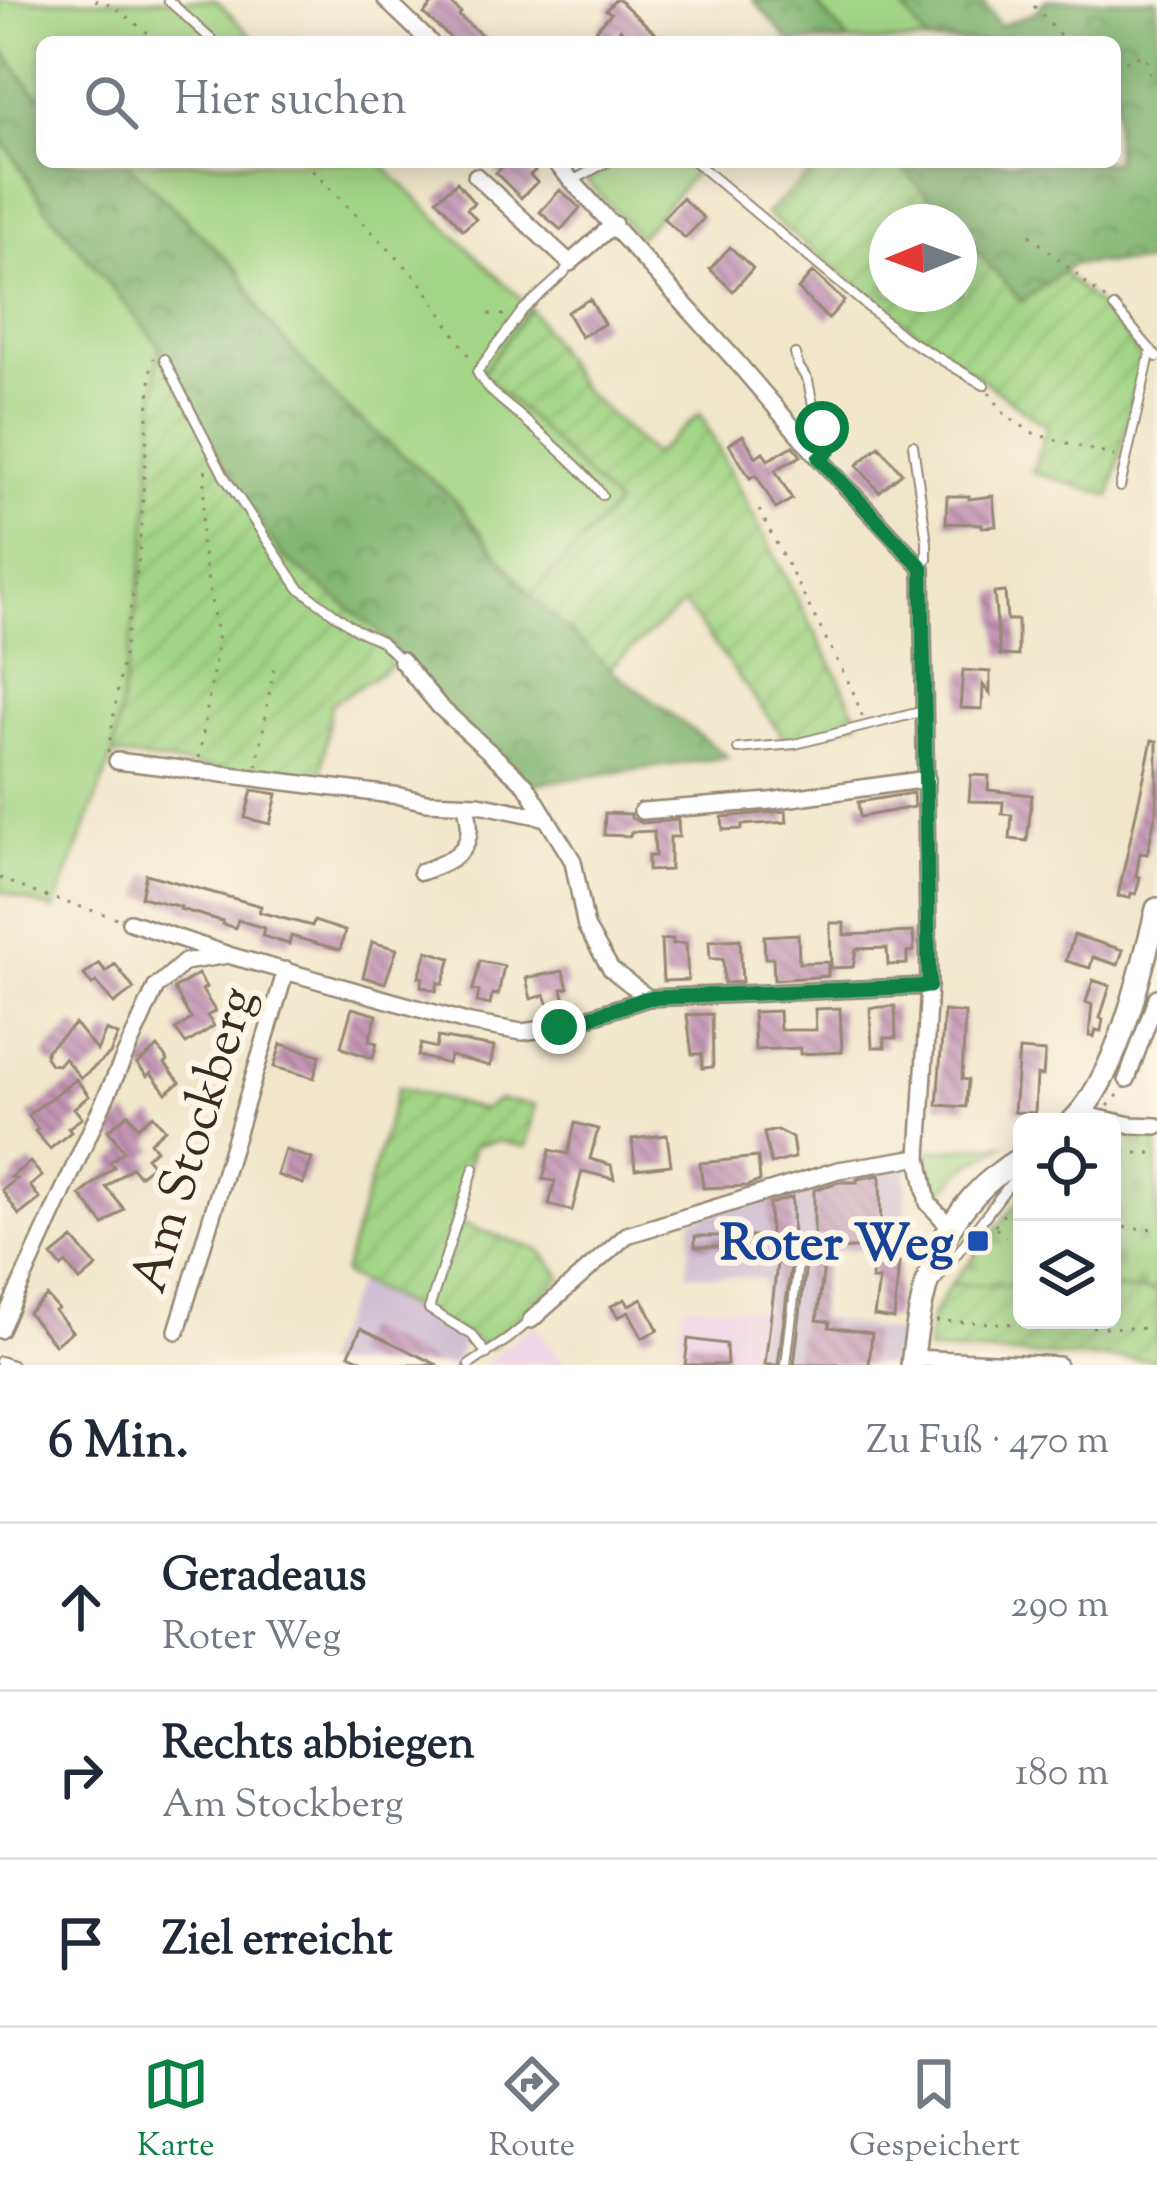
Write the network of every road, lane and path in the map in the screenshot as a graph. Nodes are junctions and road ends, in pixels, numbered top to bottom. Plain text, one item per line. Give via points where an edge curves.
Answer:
1 (95, 0) edge
2 (168, 0) edge
3 (386, 0) edge
4 (1034, 6) dead end
5 (151, 36) edge
6 (207, 36) edge
7 (424, 36) edge
8 (1061, 36) edge
9 (1121, 64) edge
10 (1157, 78) edge
11 (310, 168) edge
12 (561, 168) edge
13 (596, 168) edge
14 (702, 168) edge
15 (476, 176) dead end
16 (574, 180) junction
17 (614, 224) junction
18 (1030, 235) dead end
19 (570, 262) junction
20 (1114, 307) joint
21 (795, 354) dead end
22 (1154, 354) edge
23 (164, 358) joint
24 (479, 370) junction
25 (984, 386) joint
26 (913, 445) dead end
27 (210, 448) junction
28 (819, 458) junction
29 (1126, 460) junction
30 (1120, 487) dead end
31 (602, 496) dead end
32 (759, 510) dead end
33 (922, 568) junction
34 (275, 660) dead end
35 (401, 660) joint
36 (926, 710) junction
37 (866, 724) junction
38 (738, 749) dead end
39 (117, 761) joint
40 (196, 772) junction
41 (255, 779) junction
42 (927, 779) junction
43 (466, 804) junction
44 (643, 811) dead end
45 (547, 818) junction
46 (421, 872) dead end
47 (0, 878) edge
48 (1157, 909) edge
49 (130, 922) joint
50 (1154, 934) edge
51 (228, 955) junction
52 (286, 970) junction
53 (929, 986) junction
54 (1157, 997) edge
55 (648, 998) junction
56 (1127, 1079) joint
57 (1086, 1113) edge
58 (1093, 1113) edge
59 (1121, 1122) edge
60 (1157, 1126) edge
61 (1121, 1153) edge
62 (1157, 1154) edge
63 (919, 1157) junction
64 (1013, 1164) edge
65 (474, 1168) dead end
66 (1013, 1180) edge
67 (1013, 1203) edge
68 (994, 1226) junction
69 (950, 1227) junction
70 (1121, 1227) edge
71 (1157, 1229) edge
72 (1006, 1237) dead end
73 (972, 1253) dead end
74 (799, 1255) dead end
75 (923, 1317) junction
76 (531, 1320) joint
77 (1157, 1329) edge
78 (0, 1330) edge
79 (177, 1331) dead end
80 (487, 1354) junction
81 (0, 1361) edge
82 (913, 1362) edge
83 (12, 1365) edge
84 (469, 1365) edge
85 (786, 1365) edge
86 (1048, 1365) edge
87 (1058, 1365) edge

1 - 5 path
2 - 6 lane
3 - 7 street
4 - 8 path
9 - 10 path via 1146,57
11 - 24 path via 421,282
12 - 16 street
13 - 16 lane
14 - 25 lane via 904,338
15 - 19 street
16 - 17 street
17 - 19 street
17 - 28 street
18 - 20 path
19 - 24 lane
20 - 22 lane
21 - 28 lane via 830,442
22 - 29 lane
23 - 27 lane
23 - 39 path via 151,359 139,557 108,751
24 - 31 lane
25 - 29 path via 1006,416 1035,434
26 - 33 lane via 927,542
27 - 35 lane via 298,588
27 - 40 path via 201,540 218,642
28 - 33 street
29 - 30 lane
32 - 37 path
33 - 36 street
34 - 41 path
35 - 45 street via 526,785
36 - 37 lane
36 - 42 street
37 - 38 lane via 795,744
39 - 40 street
40 - 41 street
41 - 43 street
42 - 44 street
42 - 53 street
43 - 45 street
43 - 46 street via 466,847
45 - 55 street via 573,861 586,927 611,969
47 - 49 path
48 - 50 main road
49 - 51 street, Am Stockberg
50 - 57 main road
51 - 52 street, Am Stockberg
51 - 78 street, Am Stockberg via 185,962 157,986
52 - 55 street, Am Stockberg via 522,1032
52 - 79 street, Am Stockberg
53 - 55 street, Am Stockberg
53 - 63 street
54 - 56 street
56 - 58 path via 1120,1096
59 - 60 street
61 - 62 path
63 - 69 street via 928,1203
63 - 76 street via 838,1170 627,1235
64 - 69 main road
65 - 80 lane via 429,1309
66 - 75 lane via 939,1276
67 - 68 path
68 - 72 path
68 - 73 path
69 - 75 main road via 936,1250
70 - 71 path
74 - 85 lane
75 - 77 path
75 - 82 main road
76 - 80 lane
80 - 84 lane
81 - 83 lane
82 - 86 street
86 - 87 street

